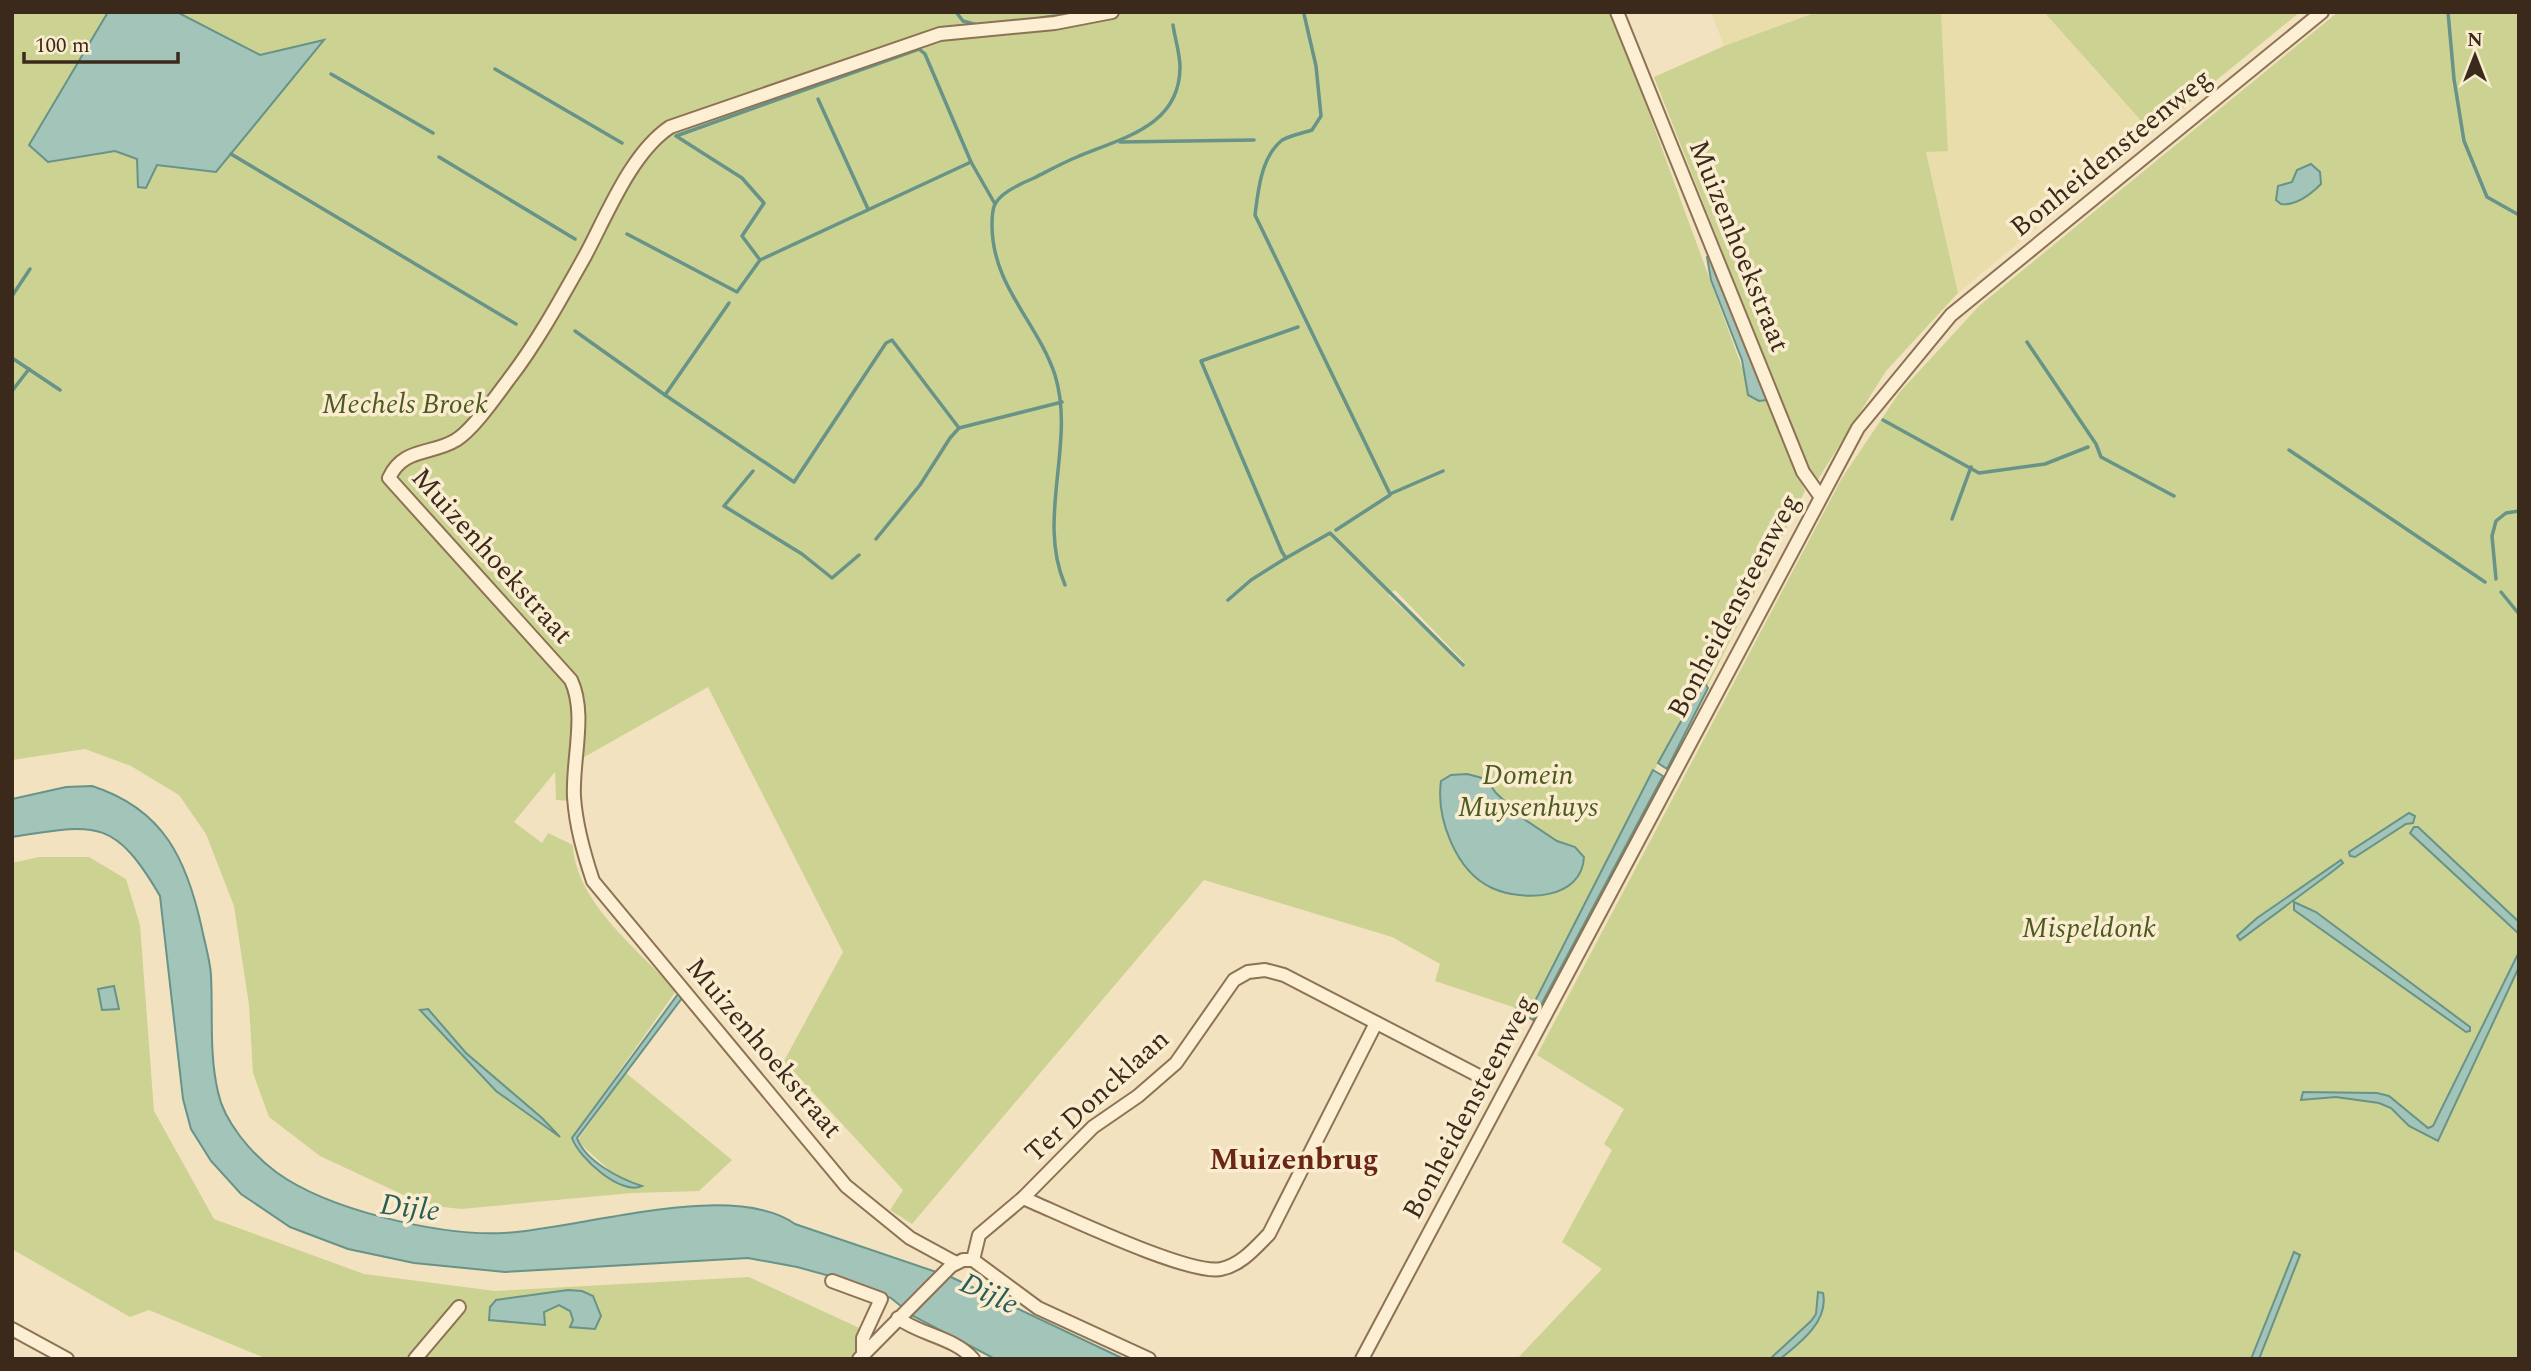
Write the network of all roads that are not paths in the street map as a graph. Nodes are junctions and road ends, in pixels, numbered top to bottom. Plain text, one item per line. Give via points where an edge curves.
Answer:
1 (1112, 12) edge
2 (1617, 12) edge
3 (2322, 12) edge
4 (1820, 496) junction
5 (1376, 1023) junction
6 (1483, 1078) dead end
7 (1023, 1198) junction
8 (973, 1260) junction
9 (952, 1266) junction
10 (832, 1281) dead end
11 (459, 1307) dead end
12 (900, 1317) junction
13 (12, 1329) edge
14 (861, 1356) edge
15 (67, 1359) edge
16 (415, 1359) edge
17 (973, 1359) edge
18 (1149, 1359) edge
19 (1362, 1359) edge

1 - 9 street, Muizenhoekstraat via 1055,23 940,33 670,127 654,138 616,196 510,378 457,439 405,458 394,466 389,478 571,680 578,696 575,798 581,846 593,881 846,1186
2 - 4 street, Muizenhoekstraat via 1803,472
3 - 4 street, Bonheidensteenweg via 1951,315 1858,429
4 - 19 street, Bonheidensteenweg
5 - 6 street, Ter Doncklaan
5 - 7 street, Ter Doncklaan via 1284,975 1248,972 1221,995 1176,1063 1093,1127
5 - 7 street via 1269,1234 1245,1258 1221,1269 1198,1268
7 - 8 street, Ter Doncklaan via 979,1235
8 - 9 street
8 - 18 street via 1038,1308
9 - 12 street
10 - 14 street via 881,1299 863,1338
11 - 16 street
12 - 14 street
12 - 17 street
13 - 15 street

